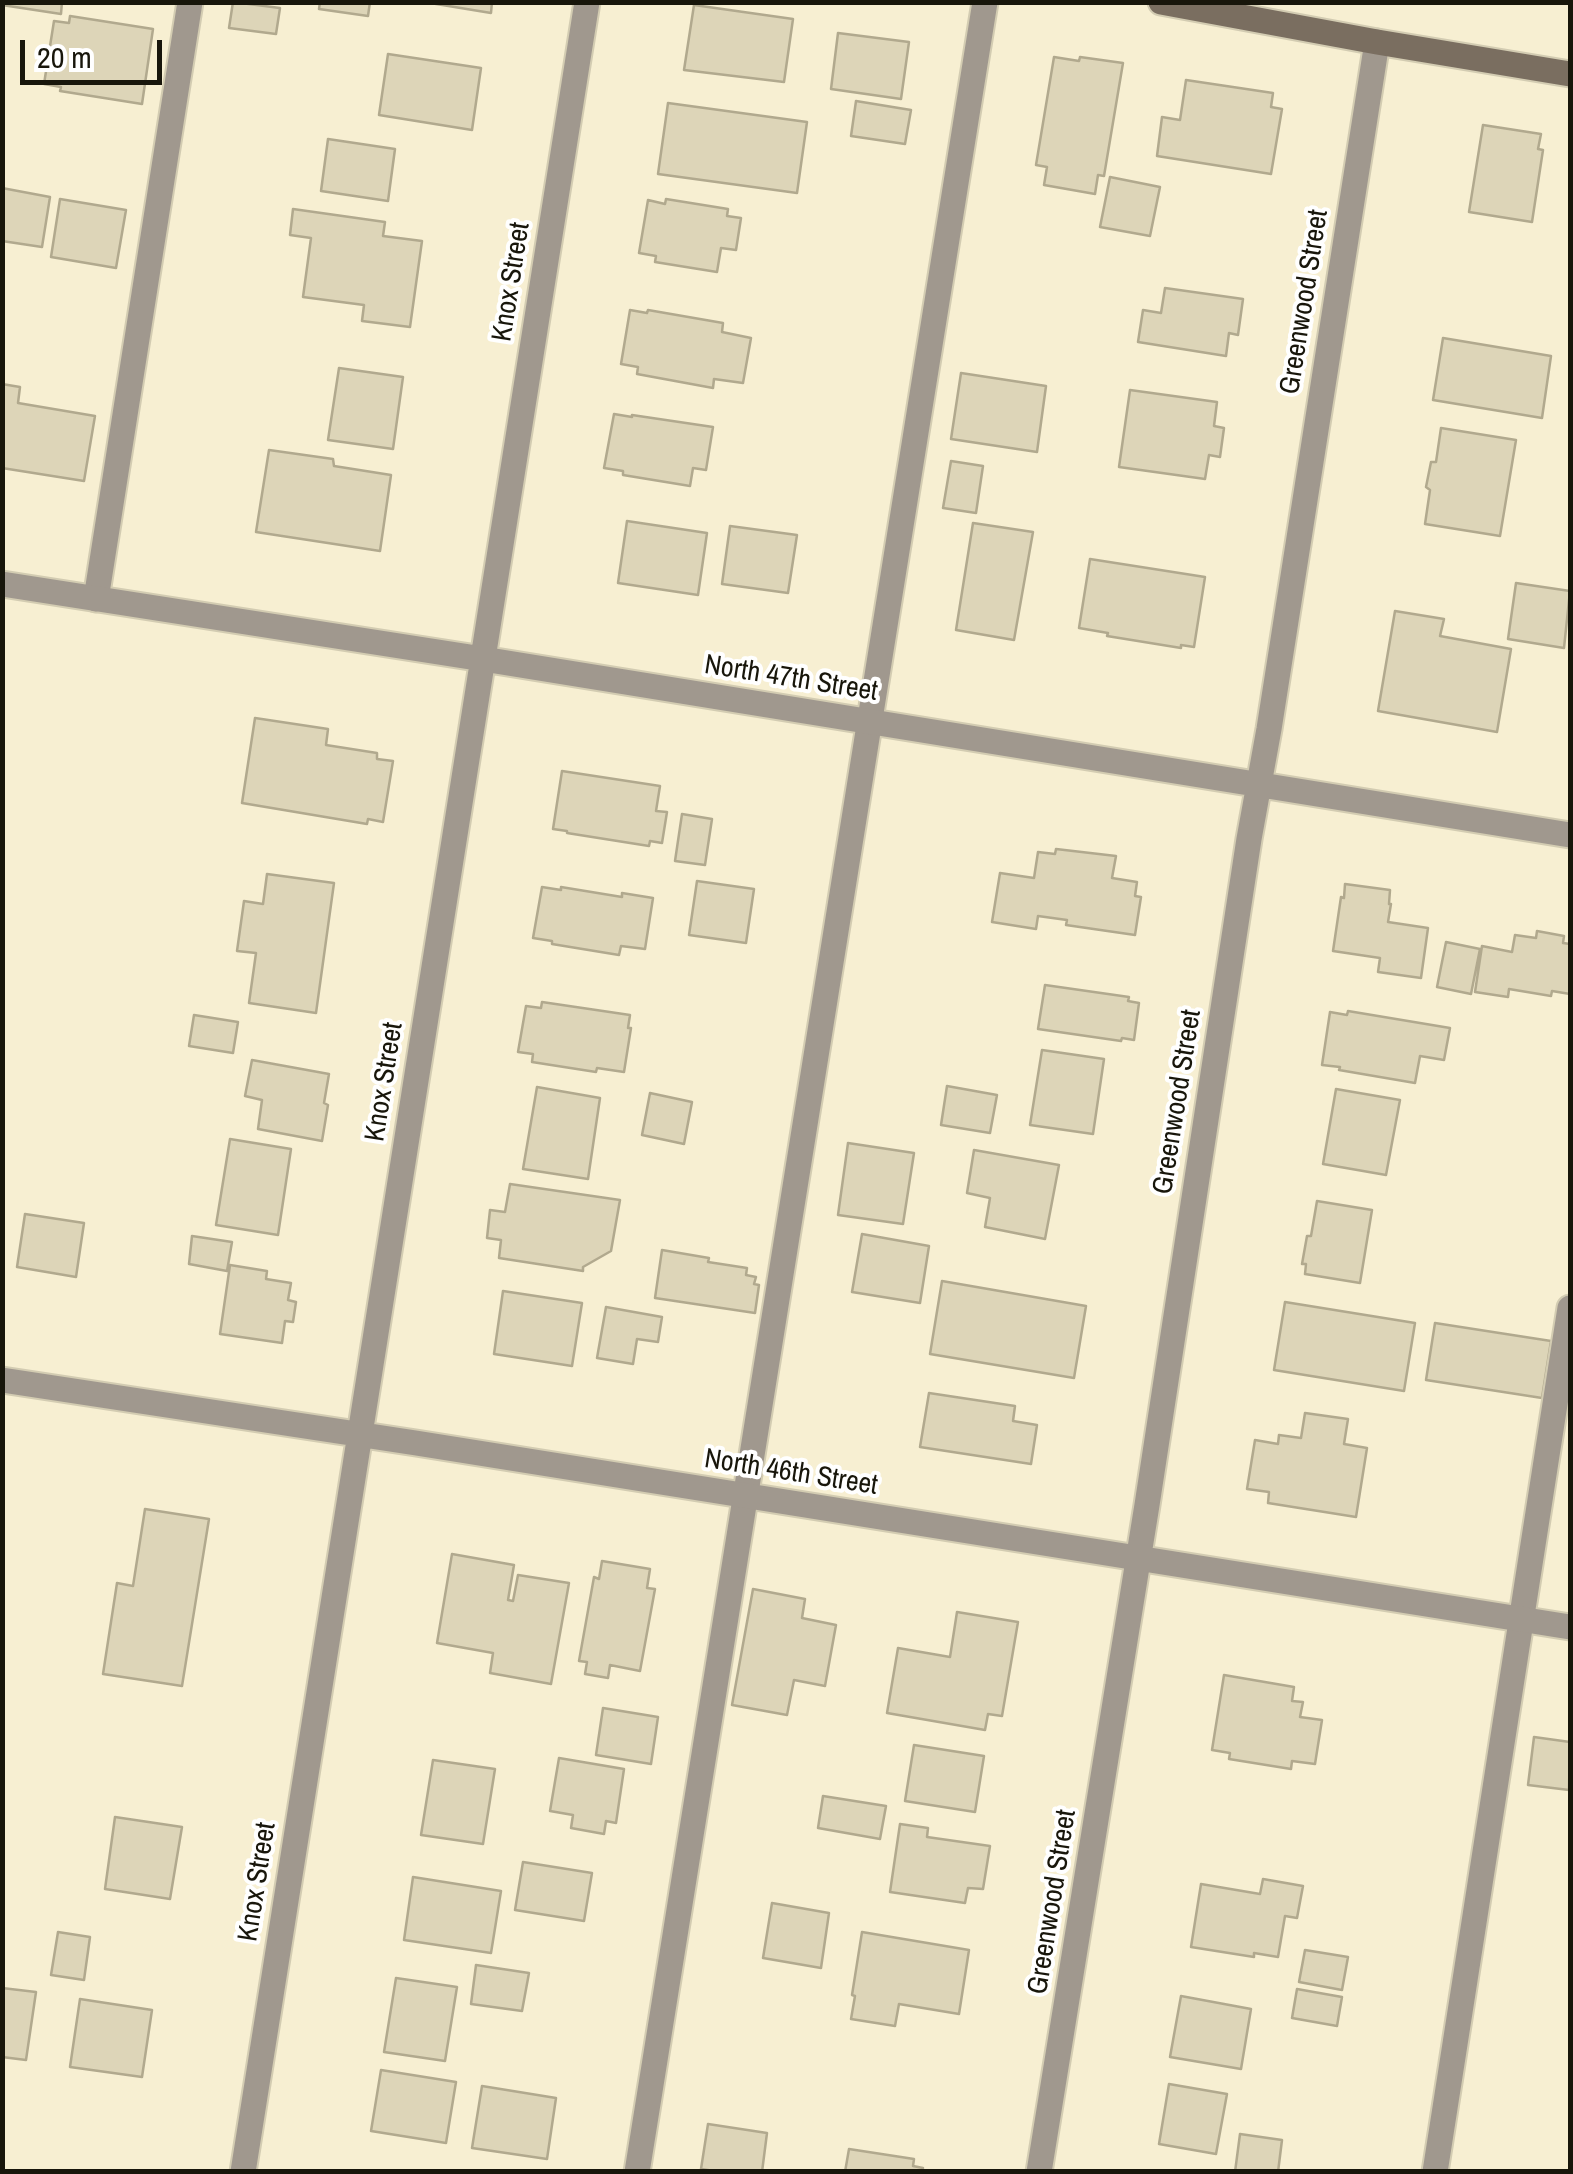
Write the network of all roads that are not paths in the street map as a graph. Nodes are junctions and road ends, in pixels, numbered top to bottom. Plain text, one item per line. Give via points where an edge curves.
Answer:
1 (190, 2) edge
2 (587, 2) edge
3 (986, 2) edge
4 (1161, 2) edge
5 (1377, 42) junction
6 (1570, 74) edge
7 (2, 584) edge
8 (96, 599) junction
9 (482, 658) junction
10 (871, 722) junction
11 (1258, 783) junction
12 (1570, 835) edge
13 (1570, 1308) edge
14 (2, 1380) edge
15 (359, 1436) junction
16 (747, 1496) junction
17 (1139, 1560) junction
18 (1520, 1620) junction
19 (1570, 1627) edge
20 (243, 2172) edge
21 (638, 2172) edge
22 (1039, 2172) edge
23 (1435, 2172) edge

1 - 8 street
2 - 9 street, Knox Street
3 - 10 street
4 - 5 main road
5 - 6 main road
5 - 11 street, Greenwood Street
7 - 8 street, North 47th Street
8 - 9 street, North 47th Street
9 - 10 street, North 47th Street
9 - 15 street, Knox Street
10 - 11 street, North 47th Street
10 - 16 street
11 - 12 street, North 47th Street
11 - 17 street, Greenwood Street
13 - 18 street
14 - 15 street, North 46th Street
15 - 16 street, North 46th Street
15 - 20 street, Knox Street
16 - 17 street, North 46th Street
16 - 21 street
17 - 18 street, North 46th Street
17 - 22 street, Greenwood Street
18 - 19 street, North 46th Street
18 - 23 street

